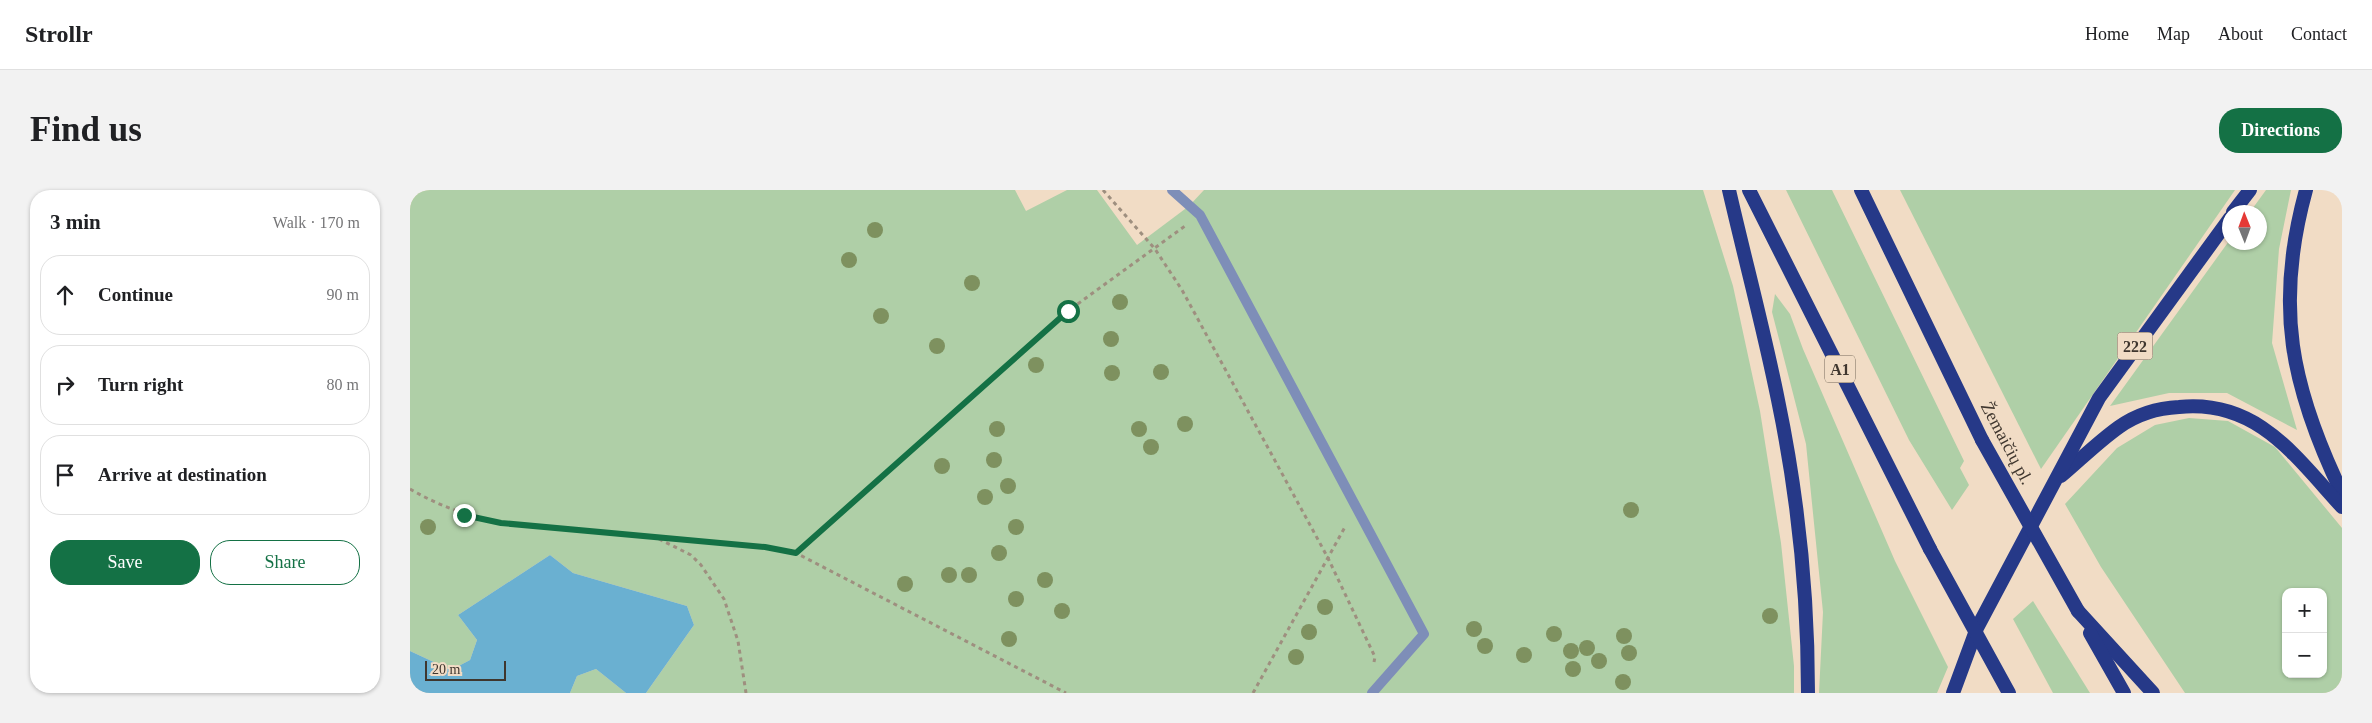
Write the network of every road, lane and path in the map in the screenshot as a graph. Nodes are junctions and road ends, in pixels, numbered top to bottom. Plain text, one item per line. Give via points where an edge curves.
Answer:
1 (1103, 190) edge
2 (1172, 190) edge
3 (1729, 190) edge
4 (1749, 190) edge
5 (1861, 190) edge
6 (2250, 190) edge
7 (2306, 190) edge
8 (2238, 205) edge
9 (1200, 215) junction
10 (2222, 229) edge
11 (1155, 249) junction
12 (2054, 482) junction
13 (410, 489) edge
14 (2342, 493) edge
15 (2342, 507) edge
16 (1357, 508) junction
17 (656, 538) junction
18 (796, 553) junction
19 (1328, 558) junction
20 (2078, 611) junction
21 (1374, 666) dead end
22 (746, 693) edge
23 (1066, 693) edge
24 (1253, 693) edge
25 (1372, 693) edge
26 (1808, 693) edge
27 (1953, 693) edge
28 (2008, 693) edge
29 (2124, 693) edge
30 (2153, 693) edge

1 - 11 path
2 - 9 street
3 - 26 highway via 1778,399 1794,492 1805,593
4 - 28 highway, A1, bridge via 1930,549
5 - 20 highway, Žemaičių pl., bridge via 1982,440
6 - 8 highway
7 - 14 highway via 2296,224 2291,263 2292,349 2319,445
9 - 11 path
9 - 16 street
10 - 12 highway, 222 via 2099,398
11 - 18 path via 1068,311
11 - 19 path via 1182,290
12 - 15 highway via 2120,427 2159,408 2194,405 2223,409 2256,422 2283,443
12 - 27 highway, 222 via 1977,628
13 - 17 path via 464,515 501,523
16 - 19 path
16 - 25 street via 1424,634
17 - 18 path via 765,547
17 - 22 path via 691,555 724,599 738,642
18 - 23 path
19 - 21 path via 1375,657
19 - 24 path
20 - 29 highway
20 - 30 highway, Žemaičių pl.

